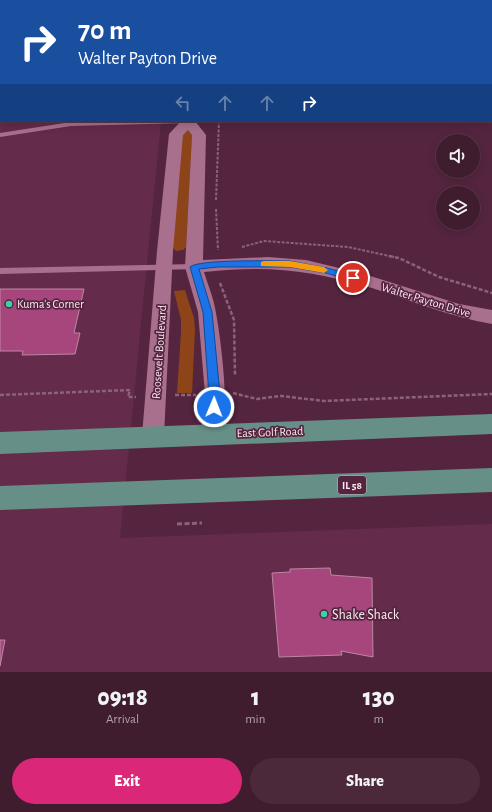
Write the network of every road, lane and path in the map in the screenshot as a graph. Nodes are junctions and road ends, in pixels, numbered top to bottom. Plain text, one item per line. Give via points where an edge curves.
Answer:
1 (149, 122) edge
2 (187, 122) edge
3 (189, 122) edge
4 (219, 122) edge
5 (0, 135) edge
6 (216, 201) dead end
7 (216, 209) dead end
8 (241, 247) dead end
9 (224, 248) dead end
10 (194, 267) junction
11 (165, 269) junction
12 (0, 271) edge
13 (492, 293) edge
14 (492, 317) edge
15 (233, 393) dead end
16 (492, 394) edge
17 (0, 395) edge
18 (175, 395) dead end
19 (191, 395) dead end
20 (136, 397) dead end
21 (492, 424) edge
22 (212, 434) junction
23 (153, 436) junction
24 (0, 443) edge
25 (492, 480) edge
26 (0, 498) edge
27 (202, 523) dead end
28 (177, 524) dead end

1 - 5 lane via 71,124
2 - 11 street, Roosevelt Boulevard via 176,134
3 - 10 street via 199,135
4 - 6 path
7 - 9 path via 218,248
8 - 13 path via 264,241 348,247 399,258 439,277
10 - 11 lane
10 - 14 street, Walter Payton Drive via 218,264 305,266 407,293 439,306
10 - 22 street via 207,312 215,394
11 - 12 lane
11 - 23 street, Roosevelt Boulevard
15 - 16 path via 257,399 281,396 324,402
17 - 20 path via 130,390 128,397
18 - 19 path
21 - 22 main road, East Golf Road
22 - 23 main road, East Golf Road
23 - 24 main road, East Golf Road
25 - 26 main road, IL 58
27 - 28 path

